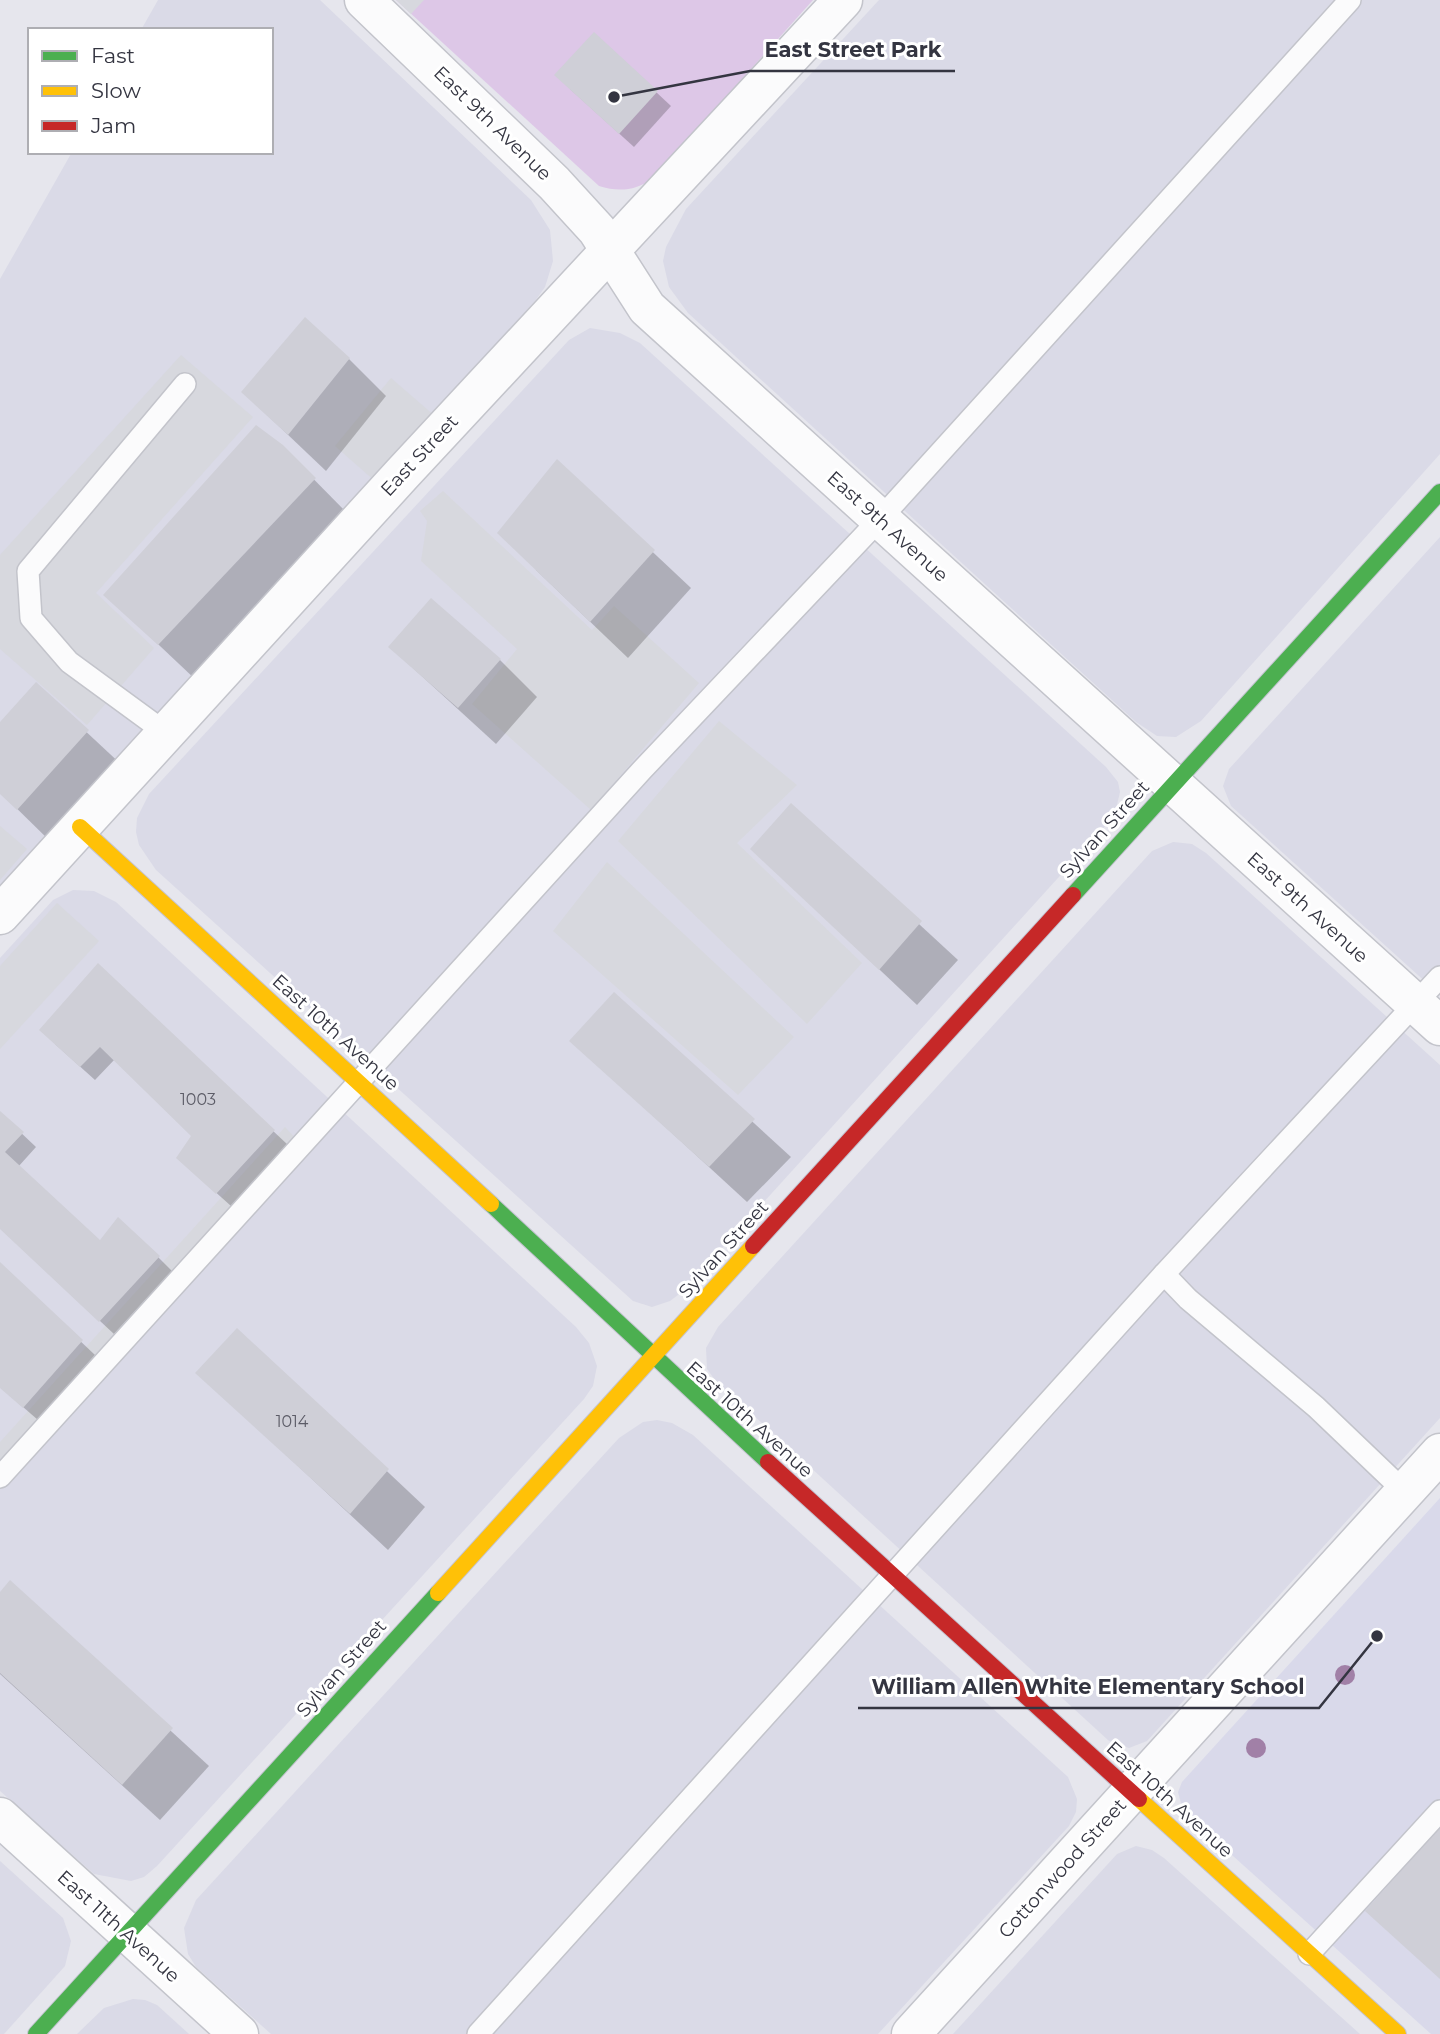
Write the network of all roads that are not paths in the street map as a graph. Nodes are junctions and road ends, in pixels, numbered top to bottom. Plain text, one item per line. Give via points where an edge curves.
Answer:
1 (364, 0) edge
2 (844, 0) edge
3 (1350, 0) edge
4 (609, 252) junction
5 (185, 384) dead end
6 (1440, 492) edge
7 (880, 519) junction
8 (166, 733) junction
9 (1173, 784) junction
10 (80, 827) junction
11 (0, 915) edge
12 (1432, 1002) edge
13 (359, 1081) junction
14 (1164, 1274) junction
15 (653, 1358) junction
16 (1440, 1453) edge
17 (0, 1476) edge
18 (1405, 1492) junction
19 (892, 1577) junction
20 (1130, 1792) junction
21 (1440, 1811) edge
22 (0, 1817) edge
23 (128, 1934) junction
24 (1310, 1954) junction
25 (36, 2034) edge
26 (239, 2034) edge
27 (478, 2034) edge
28 (911, 2034) edge
29 (1398, 2034) edge

1 - 4 street, East 9th Avenue via 554,183 597,230
2 - 4 street, East Street
3 - 7 lane
4 - 7 street, East 9th Avenue via 647,308
4 - 8 street, East Street
5 - 8 lane via 28,571 31,618 69,662
6 - 9 street, Sylvan Street
7 - 9 street, East 9th Avenue
7 - 13 lane via 642,770
8 - 10 street, East Street
9 - 12 street, East 9th Avenue
9 - 15 street, Sylvan Street
10 - 11 street, East Street
10 - 13 street, East 10th Avenue
12 - 14 lane
13 - 15 street, East 10th Avenue
13 - 17 lane
14 - 18 lane
14 - 19 lane
15 - 19 street, East 10th Avenue
15 - 23 street, Sylvan Street
16 - 18 street, Cottonwood Street
18 - 20 street, Cottonwood Street
19 - 20 street, East 10th Avenue
19 - 27 lane
20 - 24 street, East 10th Avenue
20 - 28 street, Cottonwood Street
21 - 24 lane
22 - 23 street, East 11th Avenue
23 - 25 street, Sylvan Street
23 - 26 street, East 11th Avenue
24 - 29 street, East 10th Avenue

